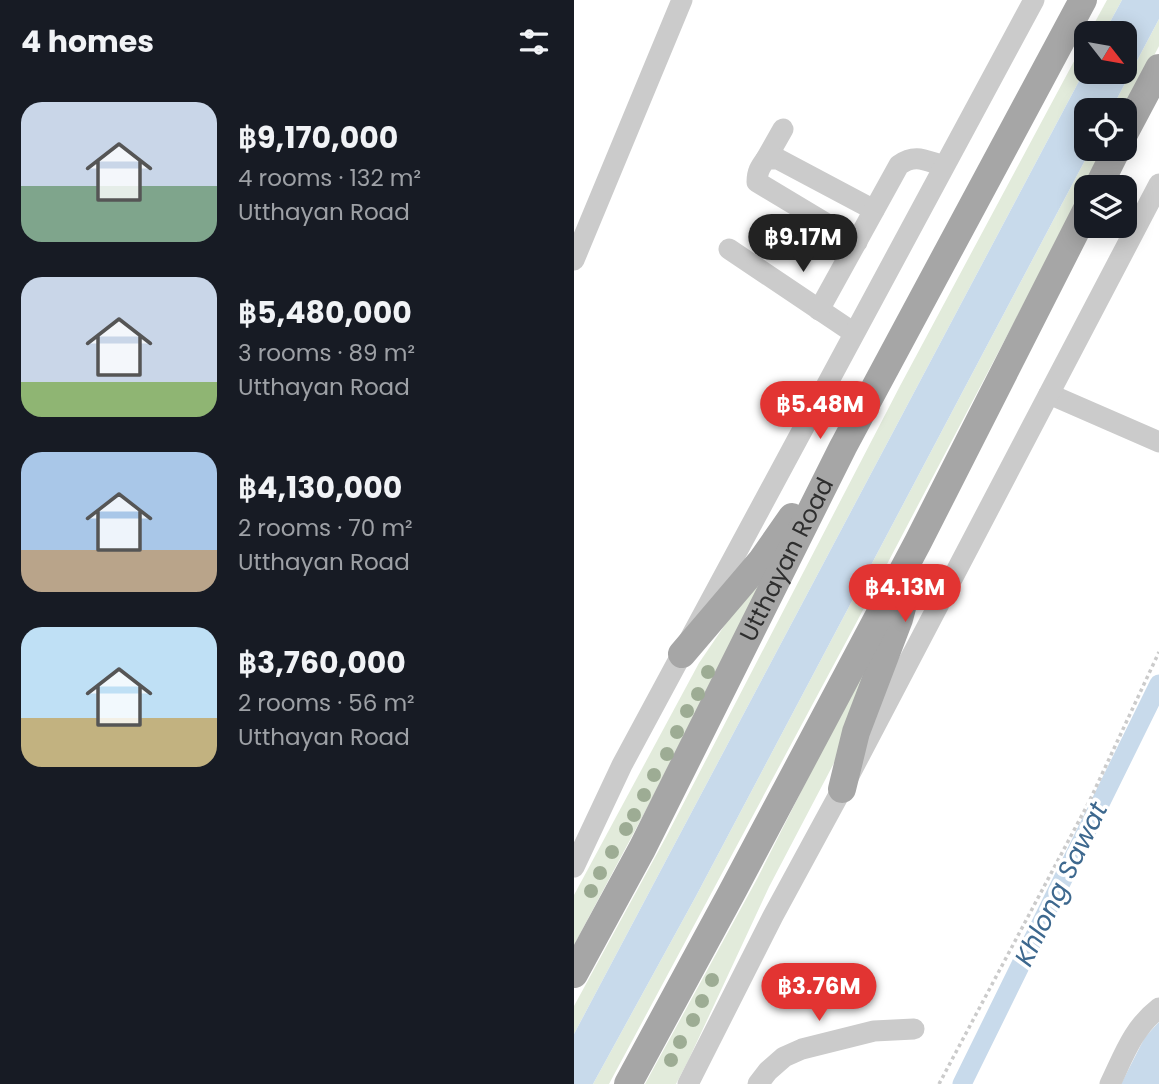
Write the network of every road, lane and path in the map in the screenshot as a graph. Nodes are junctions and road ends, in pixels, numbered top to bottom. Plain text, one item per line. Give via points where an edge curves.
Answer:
1 (682, 0) edge
2 (1034, 0) edge
3 (1083, 0) edge
4 (1159, 68) edge
5 (1159, 78) edge
6 (1141, 101) junction
7 (1137, 109) edge
8 (783, 129) dead end
9 (766, 159) junction
10 (944, 166) junction
11 (1159, 184) edge
12 (874, 210) junction
13 (1074, 235) edge
14 (857, 242) junction
15 (729, 249) dead end
16 (574, 260) edge
17 (819, 310) junction
18 (855, 333) junction
19 (1049, 394) junction
20 (1159, 442) edge
21 (843, 447) junction
22 (919, 542) junction
23 (1159, 652) edge
24 (682, 654) junction
25 (842, 789) junction
26 (574, 867) edge
27 (574, 974) edge
28 (1159, 1008) edge
29 (914, 1029) dead end
30 (628, 1084) edge
31 (688, 1084) edge
32 (758, 1084) edge
33 (939, 1084) edge
34 (1110, 1084) edge

1 - 16 street
2 - 10 street, Utthayan Road
3 - 21 main road, Utthayan Road
4 - 6 main road
5 - 6 main road
6 - 7 main road
8 - 9 street
9 - 12 street via 778,159
9 - 14 street via 757,182
10 - 12 street via 907,159
10 - 18 street, Utthayan Road
11 - 19 street
12 - 14 street
13 - 22 main road
14 - 17 street
15 - 17 street
17 - 18 street
18 - 24 street, Utthayan Road
19 - 20 street
19 - 25 street
21 - 24 main road via 762,560
21 - 27 main road, Utthayan Road via 642,849
22 - 25 main road via 899,619 856,732
22 - 30 main road
23 - 33 path via 1089,802
24 - 26 street, Utthayan Road
25 - 31 street
28 - 34 street via 1136,1030
29 - 32 street via 874,1031 802,1049 784,1057

